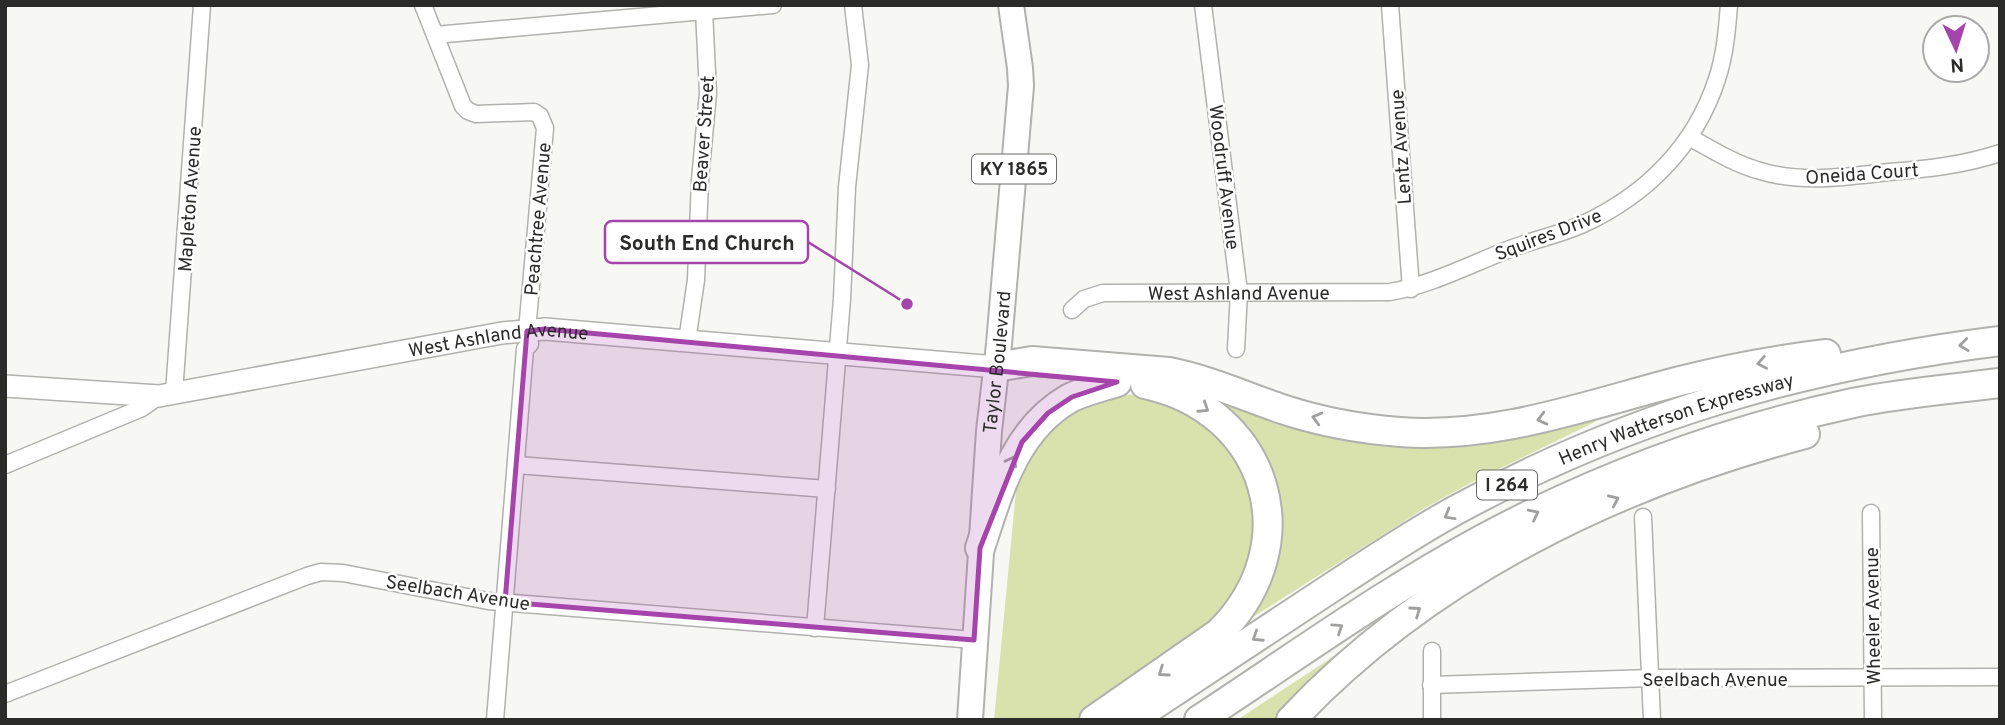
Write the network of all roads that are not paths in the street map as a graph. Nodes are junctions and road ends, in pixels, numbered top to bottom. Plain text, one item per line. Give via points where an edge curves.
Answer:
1 (202, 5) edge
2 (423, 5) edge
3 (773, 5) edge
4 (853, 5) edge
5 (1011, 5) edge
6 (1203, 5) edge
7 (1390, 5) edge
8 (1730, 5) edge
9 (704, 11) junction
10 (435, 35) junction
11 (1689, 137) junction
12 (2000, 153) edge
13 (1411, 289) junction
14 (1239, 292) junction
15 (1072, 310) dead end
16 (527, 331) junction
17 (687, 341) junction
18 (2000, 341) edge
19 (1236, 349) dead end
20 (1928, 350) junction
21 (838, 354) junction
22 (996, 367) junction
23 (1116, 382) junction
24 (2000, 383) edge
25 (5, 386) edge
26 (1968, 387) junction
27 (166, 394) junction
28 (5, 465) edge
29 (517, 465) junction
30 (827, 489) junction
31 (1871, 513) dead end
32 (1643, 517) dead end
33 (980, 548) junction
34 (505, 602) junction
35 (815, 628) junction
36 (974, 640) junction
37 (1432, 651) dead end
38 (2000, 677) edge
39 (1652, 678) junction
40 (1873, 678) junction
41 (1431, 685) junction
42 (5, 694) edge
43 (495, 720) edge
44 (970, 720) edge
45 (1094, 720) edge
46 (1131, 720) edge
47 (1199, 720) edge
48 (1291, 720) edge
49 (1432, 720) edge
50 (1652, 720) edge
51 (1873, 720) edge

1 - 27 street, Mapleton Avenue
2 - 10 street, Peachtree Avenue
3 - 9 street
4 - 21 street via 860,65 847,187
5 - 22 main road, Taylor Boulevard / KY 1865 via 1021,86
6 - 14 street, Woodruff Avenue
7 - 13 street, Lentz Avenue
8 - 11 street, Squires Drive via 1718,77
9 - 10 street
9 - 17 street, Beaver Street via 708,93 696,280
10 - 16 street, Peachtree Avenue via 468,111 529,111 543,121
11 - 12 street, Oneida Court via 1756,170 1802,178 1934,168
11 - 13 street, Squires Drive via 1644,188 1603,214
13 - 14 street, West Ashland Avenue
14 - 15 street, West Ashland Avenue via 1103,293 1084,299
14 - 19 street, Woodruff Avenue
16 - 17 street, West Ashland Avenue
16 - 27 street, West Ashland Avenue
16 - 29 street, Peachtree Avenue via 530,344 525,349
17 - 21 street, West Ashland Avenue
18 -> 20 highway, Henry Watterson Expressway / I 264
20 -> 22 highway via 1854,350 1767,362 1521,424 1430,433 1341,425 1169,372 1032,361
20 -> 46 highway, Henry Watterson Expressway / I 264 via 1775,382 1690,408 1530,473 1408,539
21 - 22 street, West Ashland Avenue
21 - 30 street
22 - 23 highway
22 - 33 main road, Taylor Boulevard / KY 1865
33 -> 23 highway via 1006,472 1034,427 1072,397
23 -> 45 highway via 1165,388 1187,397 1229,428 1260,479 1268,531 1259,576 1231,622
24 - 26 highway, Henry Watterson Expressway / I 264
25 - 27 street, West Ashland Avenue
47 -> 26 highway, Henry Watterson Expressway / I 264 via 1431,569 1577,494 1690,449 1796,417 1855,403
48 -> 26 highway via 1337,675 1412,614 1475,571 1550,529 1704,465 1788,439 1913,410
27 - 28 street
29 - 30 street
29 - 34 street, Peachtree Avenue
30 - 35 street
31 - 40 street, Wheeler Avenue
32 - 39 street
33 - 36 main road, Taylor Boulevard / KY 1865
34 - 35 street, Seelbach Avenue
34 - 42 street, Seelbach Avenue via 321,572
34 - 43 street, Peachtree Avenue
35 - 36 street, Seelbach Avenue
36 - 44 main road, Taylor Boulevard / KY 1865
37 - 41 street
38 - 40 street, Seelbach Avenue
39 - 40 street, Seelbach Avenue
39 - 41 street, Seelbach Avenue
39 - 50 street
40 - 51 street, Wheeler Avenue
41 - 49 street

